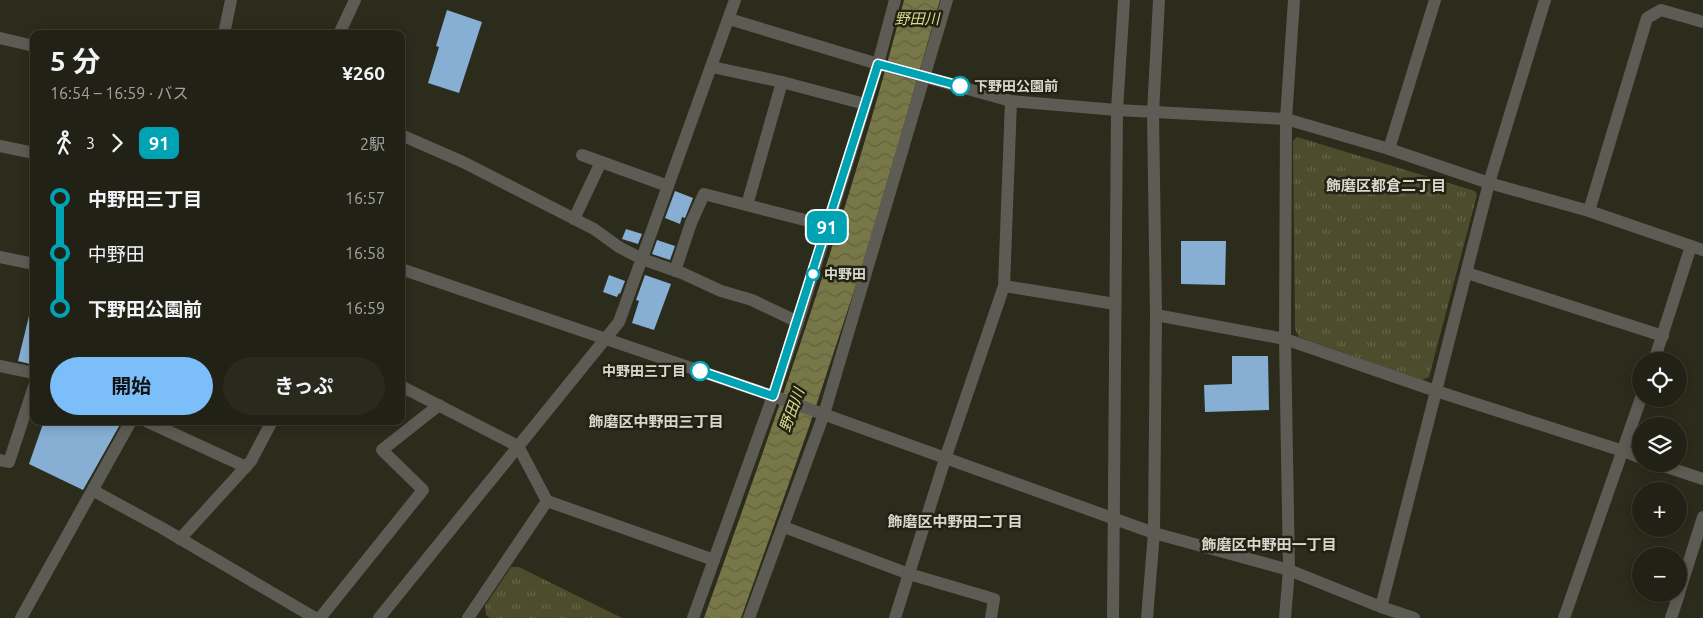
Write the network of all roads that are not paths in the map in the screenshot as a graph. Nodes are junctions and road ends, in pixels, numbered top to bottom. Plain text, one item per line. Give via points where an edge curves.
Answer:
1 (231, 0) edge
2 (355, 0) edge
3 (735, 0) edge
4 (895, 0) edge
5 (947, 0) edge
6 (1124, 0) edge
7 (1159, 0) edge
8 (1294, 0) edge
9 (1435, 0) edge
10 (1546, 0) edge
11 (729, 19) junction
12 (1703, 22) edge
13 (225, 30) edge
14 (341, 30) edge
15 (0, 38) edge
16 (30, 45) edge
17 (878, 64) junction
18 (712, 67) junction
19 (925, 76) junction
20 (782, 82) junction
21 (1011, 101) junction
22 (866, 104) junction
23 (1117, 110) junction
24 (1153, 113) junction
25 (1286, 119) junction
26 (405, 137) edge
27 (0, 146) edge
28 (1389, 149) junction
29 (30, 152) edge
30 (582, 155) dead end
31 (601, 162) junction
32 (1489, 183) junction
33 (668, 186) junction
34 (747, 205) junction
35 (1589, 211) junction
36 (574, 220) junction
37 (828, 226) junction
38 (1697, 248) edge
39 (0, 258) edge
40 (642, 259) junction
41 (30, 263) edge
42 (405, 270) edge
43 (675, 271) junction
44 (1467, 273) junction
45 (1004, 286) junction
46 (1115, 304) junction
47 (1156, 315) junction
48 (798, 322) junction
49 (1663, 336) junction
50 (605, 339) junction
51 (1285, 339) junction
52 (1657, 352) edge
53 (0, 366) edge
54 (30, 372) edge
55 (405, 388) edge
56 (1436, 391) junction
57 (773, 396) junction
58 (30, 398) edge
59 (439, 405) junction
60 (1638, 407) edge
61 (824, 414) junction
62 (129, 425) edge
63 (155, 425) edge
64 (270, 425) edge
65 (518, 446) junction
66 (1623, 451) junction
67 (1632, 454) edge
68 (945, 458) junction
69 (0, 460) edge
70 (246, 467) junction
71 (1682, 472) edge
72 (1703, 479) edge
73 (94, 491) junction
74 (547, 501) junction
75 (1703, 517) edge
76 (1114, 519) junction
77 (784, 527) junction
78 (1154, 534) junction
79 (180, 539) junction
80 (714, 560) junction
81 (1687, 568) edge
82 (1289, 570) junction
83 (910, 574) junction
84 (1676, 602) edge
85 (1381, 607) junction
86 (473, 616) edge
87 (22, 618) edge
88 (315, 618) edge
89 (320, 618) edge
90 (379, 618) edge
91 (693, 618) edge
92 (749, 618) edge
93 (895, 618) edge
94 (991, 618) edge
95 (1113, 618) edge
96 (1147, 618) edge
97 (1284, 618) edge
98 (1414, 618) edge
99 (1564, 618) edge
100 (1671, 618) edge

1 - 13 street
2 - 14 street
3 - 11 street
4 - 17 street
5 - 19 street
6 - 23 street
7 - 24 street
8 - 25 street
9 - 28 street
10 - 32 street
11 - 17 street
11 - 18 street
12 - 35 street via 1661,10 1646,18
15 - 16 street
17 - 19 street
17 - 22 street
18 - 20 street
18 - 33 street
19 - 21 street
19 - 61 street
20 - 22 street
20 - 34 street
21 - 23 street
21 - 45 street
22 - 37 street
23 - 24 street
23 - 46 street
24 - 25 street
24 - 47 street
25 - 28 street
25 - 51 street
26 - 36 street via 463,162
27 - 29 street
28 - 32 street
30 - 31 street
31 - 33 street
31 - 36 street
32 - 35 street
32 - 44 street
33 - 40 street
34 - 37 street
34 - 43 street via 704,194
35 - 38 street
36 - 40 street
37 - 48 street
38 - 49 street
39 - 41 street
40 - 43 street
40 - 50 street via 619,322
42 - 50 street
43 - 48 street via 752,300
44 - 49 street
44 - 56 street
45 - 46 street
45 - 68 street
46 - 76 street
47 - 51 street
47 - 78 street
48 - 57 street
49 - 52 street
50 - 57 street
50 - 65 street
51 - 56 street
51 - 82 street
53 - 54 street
55 - 59 street
56 - 66 street
56 - 85 street
57 - 61 street
57 - 80 street
58 - 69 street via 9,462
59 - 65 street
59 - 89 street via 382,450 423,490
60 - 66 street
61 - 68 street
61 - 77 street
62 - 73 street
63 - 70 street
64 - 70 street
65 - 74 street
65 - 90 street
66 - 67 street
66 - 99 street
68 - 76 street
68 - 83 street
70 - 79 street
71 - 72 street
73 - 79 street
73 - 87 street
74 - 80 street
74 - 86 street
75 - 81 street
76 - 78 street
76 - 95 street
77 - 83 street
77 - 92 street
78 - 82 street
78 - 96 street
79 - 88 street
80 - 91 street
82 - 85 street
82 - 97 street
83 - 93 street
83 - 94 street via 994,599
84 - 100 street
85 - 98 street

